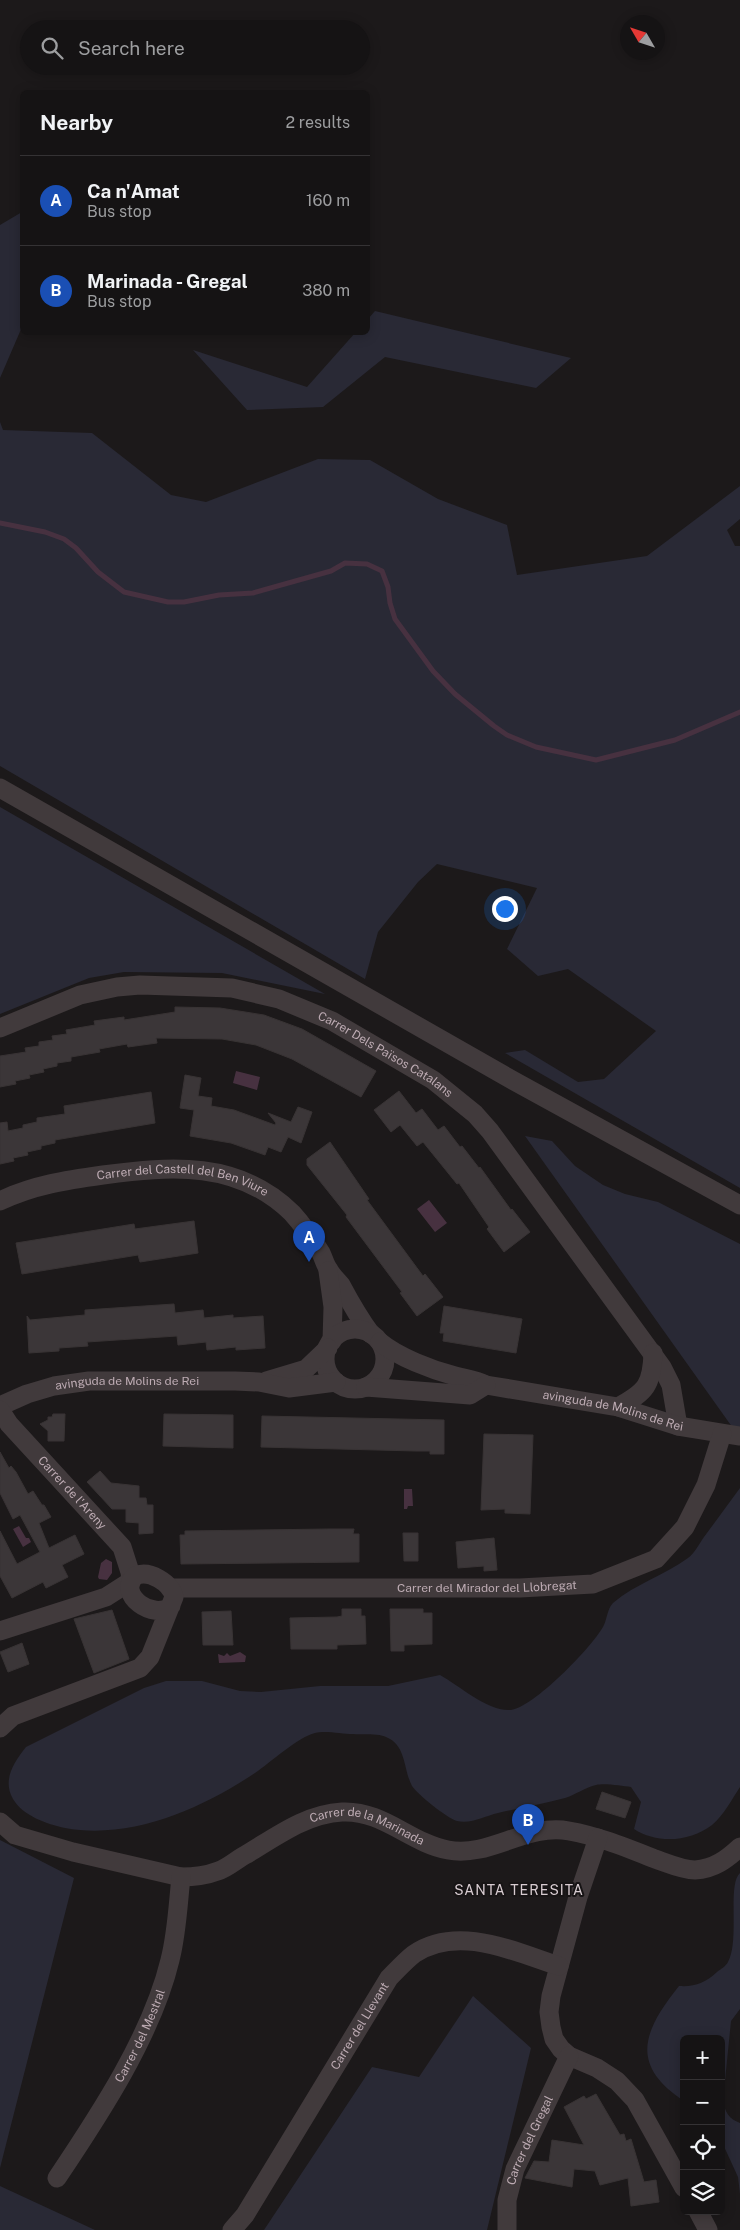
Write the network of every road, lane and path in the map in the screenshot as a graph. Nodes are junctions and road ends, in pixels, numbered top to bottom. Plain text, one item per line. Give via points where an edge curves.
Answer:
1 (0, 788) edge
2 (0, 1028) edge
3 (0, 1201) edge
4 (740, 1205) edge
5 (328, 1270) junction
6 (375, 1338) junction
7 (330, 1345) junction
8 (653, 1353) junction
9 (260, 1382) junction
10 (336, 1382) junction
11 (486, 1385) junction
12 (366, 1387) junction
13 (0, 1406) edge
14 (618, 1408) junction
15 (0, 1410) edge
16 (678, 1426) junction
17 (731, 1435) edge
18 (131, 1581) junction
19 (171, 1597) junction
20 (149, 1608) junction
21 (0, 1631) edge
22 (155, 1642) junction
23 (0, 1728) edge
24 (0, 1822) edge
25 (598, 1838) junction
26 (740, 1846) edge
27 (180, 1877) junction
28 (559, 1966) junction
29 (569, 2056) junction
30 (57, 2178) dead end
31 (680, 2181) edge
32 (700, 2215) edge
33 (232, 2230) edge
34 (507, 2230) edge
35 (708, 2230) edge

1 - 4 street
2 - 8 street, Carrer Dels Països Catalans via 80,995 140,986 232,988 279,999 332,1021 433,1080 475,1114
3 - 5 street, Carrer del Castell del Ben Viure via 51,1182 133,1171 198,1168 254,1186 292,1213 321,1254
5 - 6 street, Carrer del Castell del Ben Viure
5 - 7 street, Carrer del Castell del Ben Viure via 333,1307
6 - 7 street via 360,1330 350,1330 340,1334
6 - 11 street, avinguda de Molins de Rei via 401,1355
6 - 12 street via 384,1350 384,1368 380,1376
7 - 9 street, avinguda de Molins de Rei via 306,1369
7 - 10 street via 326,1366
8 - 14 street via 652,1376 642,1392
8 - 16 street, Carrer Dels Països Catalans via 671,1385
9 - 10 street, avinguda de Molins de Rei via 289,1388
9 - 13 street, avinguda de Molins de Rei via 89,1381 45,1388
10 - 12 street via 345,1388
11 - 12 street via 470,1395
11 - 14 street, avinguda de Molins de Rei
14 - 16 street, avinguda de Molins de Rei
15 - 18 street, Carrer de l'Areny via 9,1424 122,1547
16 - 17 street, avinguda de Molins de Rei
17 - 19 street, Carrer del Mirador del Llobregat via 685,1527 656,1560 593,1584
18 - 19 street via 139,1574 148,1574
18 - 20 street, Carrer de l'Areny via 130,1594
18 - 21 street via 106,1597
19 - 20 street, Carrer del Mirador del Llobregat via 162,1611
19 - 22 street
20 - 22 street
22 - 23 street via 150,1657 140,1668 14,1716
24 - 27 street, Carrer de la Marinada via 14,1835
25 - 26 street, Carrer de la Marinada via 693,1870 724,1862
25 - 27 street, Carrer de la Marinada via 556,1829 530,1833 475,1851 459,1852 432,1845 371,1816 345,1812 304,1820 219,1871
25 - 28 street
27 - 30 street, Carrer del Mestral via 170,1958 161,1990 135,2050 91,2128
28 - 29 street via 549,2012 554,2039
28 - 33 street, Carrer del Llevant via 472,1941 430,1946 415,1954 389,1978 245,2215
29 - 31 street via 598,2068 617,2081 635,2100
29 - 34 street, Carrer del Gregal via 515,2169 507,2200
32 - 35 street

